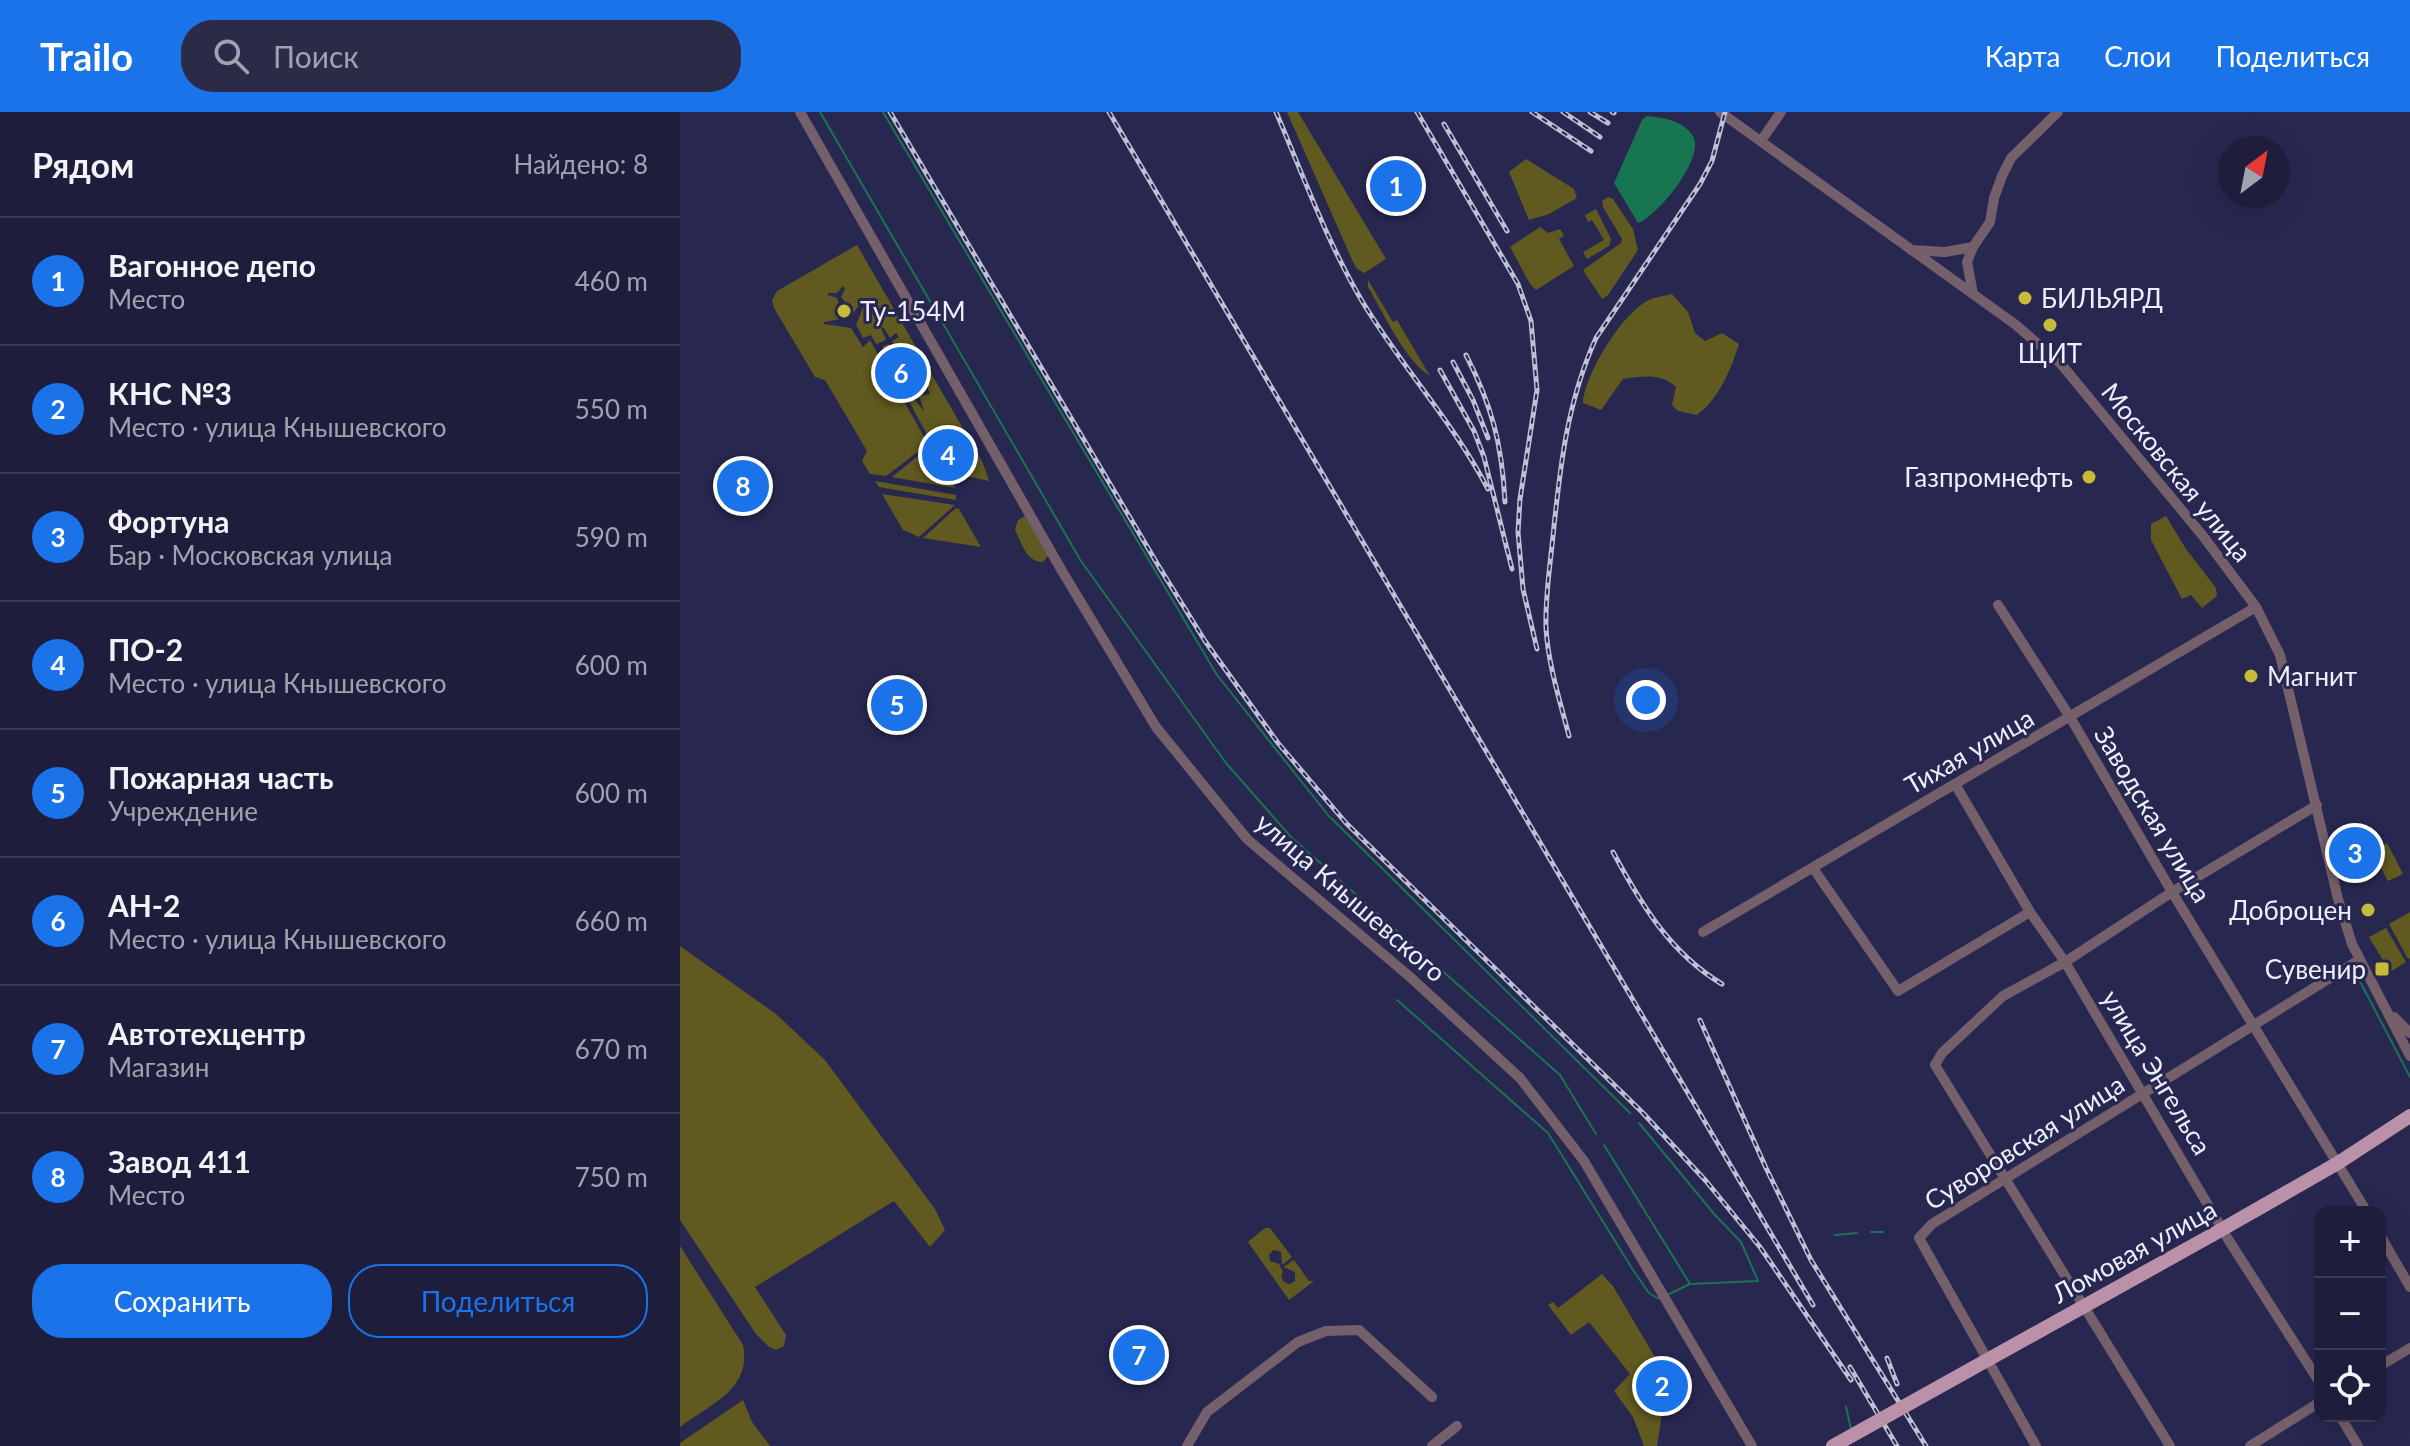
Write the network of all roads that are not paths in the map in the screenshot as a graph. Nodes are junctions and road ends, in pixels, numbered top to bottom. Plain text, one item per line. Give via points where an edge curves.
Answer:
1 (800, 112) edge
2 (1720, 112) edge
3 (1781, 112) edge
4 (2058, 112) edge
5 (1761, 141) junction
6 (1973, 247) junction
7 (1910, 250) junction
8 (1945, 252) junction
9 (1936, 270) junction
10 (1974, 296) junction
11 (1998, 605) dead end
12 (2256, 607) junction
13 (2070, 717) junction
14 (1955, 784) junction
15 (2317, 805) junction
16 (1813, 868) junction
17 (2172, 892) junction
18 (2030, 912) junction
19 (1703, 932) dead end
20 (2359, 960) junction
21 (2065, 962) junction
22 (2387, 1010) junction
23 (2255, 1024) junction
24 (2410, 1033) edge
25 (2410, 1056) edge
26 (2144, 1093) junction
27 (2408, 1120) edge
28 (2338, 1163) junction
29 (2005, 1179) junction
30 (2363, 1206) edge
31 (2218, 1232) junction
32 (2386, 1245) edge
33 (2410, 1287) edge
34 (2410, 1348) edge
35 (2386, 1362) edge
36 (2314, 1374) edge
37 (1432, 1397) dead end
38 (2314, 1406) edge
39 (2344, 1422) edge
40 (1457, 1426) dead end
41 (1187, 1446) edge
42 (1432, 1446) edge
43 (1752, 1446) edge
44 (1833, 1446) edge
45 (2036, 1446) edge
46 (2170, 1446) edge
47 (2250, 1446) edge
48 (2358, 1446) edge

1 - 43 street, улица Кнышевского via 1156,727 1247,839 1520,1078 1584,1161
2 - 5 street, Московская улица
3 - 5 street
4 - 6 street via 2011,158 1990,222
5 - 7 street, Московская улица
6 - 8 street
6 - 10 street via 1967,262
7 - 8 street
7 - 9 street, Московская улица
8 - 9 street
9 - 10 street, Московская улица
10 - 12 street, Московская улица via 2061,364
11 - 13 street, Заводская улица
12 - 13 street, Тихая улица
12 - 15 street, Московская улица via 2280,655
13 - 14 street, Тихая улица
13 - 17 street, Заводская улица
14 - 16 street, Тихая улица
14 - 18 street, улица Энгельса
15 - 17 street
15 - 20 street, Московская улица via 2338,899
16 - 18 street via 1898,991
16 - 19 street, Тихая улица
17 - 21 street
17 - 23 street, Заводская улица
18 - 21 street, улица Энгельса
20 - 22 street, Московская улица
20 - 23 street, Суворовская улица
21 - 26 street, улица Энгельса
21 - 29 street via 2003,996 1935,1065
22 - 24 street, Московская улица
22 - 25 street, Московская улица
23 - 26 street, Суворовская улица
23 - 28 street, Заводская улица
26 - 29 street, Суворовская улица
26 - 31 street, улица Энгельса
27 - 28 main road, Ломовая улица
28 - 30 street, Заводская улица
28 - 31 main road, Ломовая улица
29 - 45 street, Суворовская улица via 1932,1224 1919,1238
29 - 46 street
31 - 36 street, улица Энгельса
31 - 44 main road, Ломовая улица, bridge
32 - 33 street
34 - 35 street
37 - 41 street via 1359,1330 1326,1331 1298,1342 1207,1412
38 - 47 street
39 - 48 street
40 - 42 street

